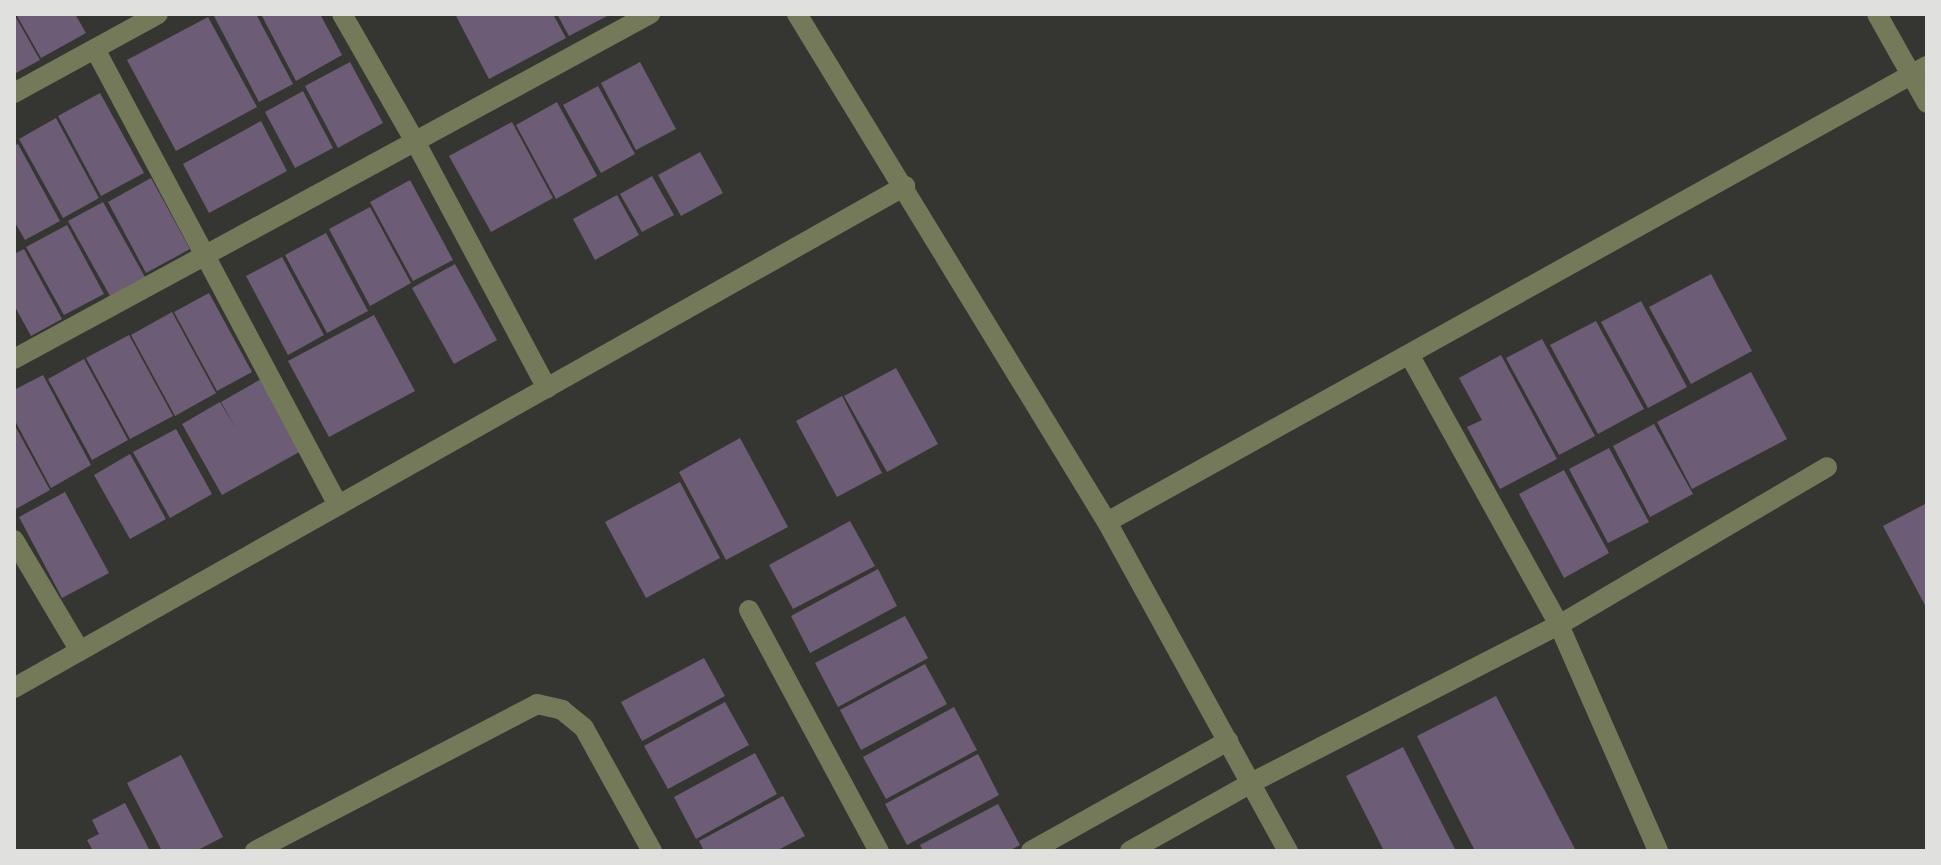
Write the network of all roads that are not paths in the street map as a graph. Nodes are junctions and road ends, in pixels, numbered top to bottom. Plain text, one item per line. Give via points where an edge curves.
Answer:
1 (158, 14) edge
2 (342, 14) edge
3 (650, 14) edge
4 (797, 14) edge
5 (1877, 14) edge
6 (95, 49) junction
7 (1920, 70) edge
8 (14, 93) edge
9 (1927, 103) edge
10 (416, 143) junction
11 (905, 186) junction
12 (203, 257) junction
13 (1410, 356) junction
14 (14, 359) edge
15 (547, 388) junction
16 (1827, 467) dead end
17 (338, 505) junction
18 (1107, 522) junction
19 (14, 540) edge
20 (749, 610) dead end
21 (1559, 625) junction
22 (80, 651) junction
23 (14, 688) edge
24 (1228, 741) junction
25 (1251, 783) junction
26 (255, 851) edge
27 (652, 851) edge
28 (879, 851) edge
29 (1031, 851) edge
30 (1130, 851) edge
31 (1288, 851) edge
32 (1658, 851) edge

1 - 6 street
2 - 10 street
3 - 10 street
4 - 11 street
5 - 7 street
6 - 8 street
6 - 12 street
7 - 9 street
7 - 13 street
10 - 12 street
10 - 15 street
11 - 15 street
11 - 18 street
12 - 14 street
12 - 17 street
13 - 18 street
13 - 21 street
15 - 17 street
16 - 21 street
17 - 22 street
18 - 24 street
19 - 22 street
20 - 28 street
21 - 25 street
21 - 32 street
22 - 23 street
24 - 25 street
24 - 29 street
25 - 30 street
25 - 31 street
26 - 27 street via 537,704 562,710 584,728

